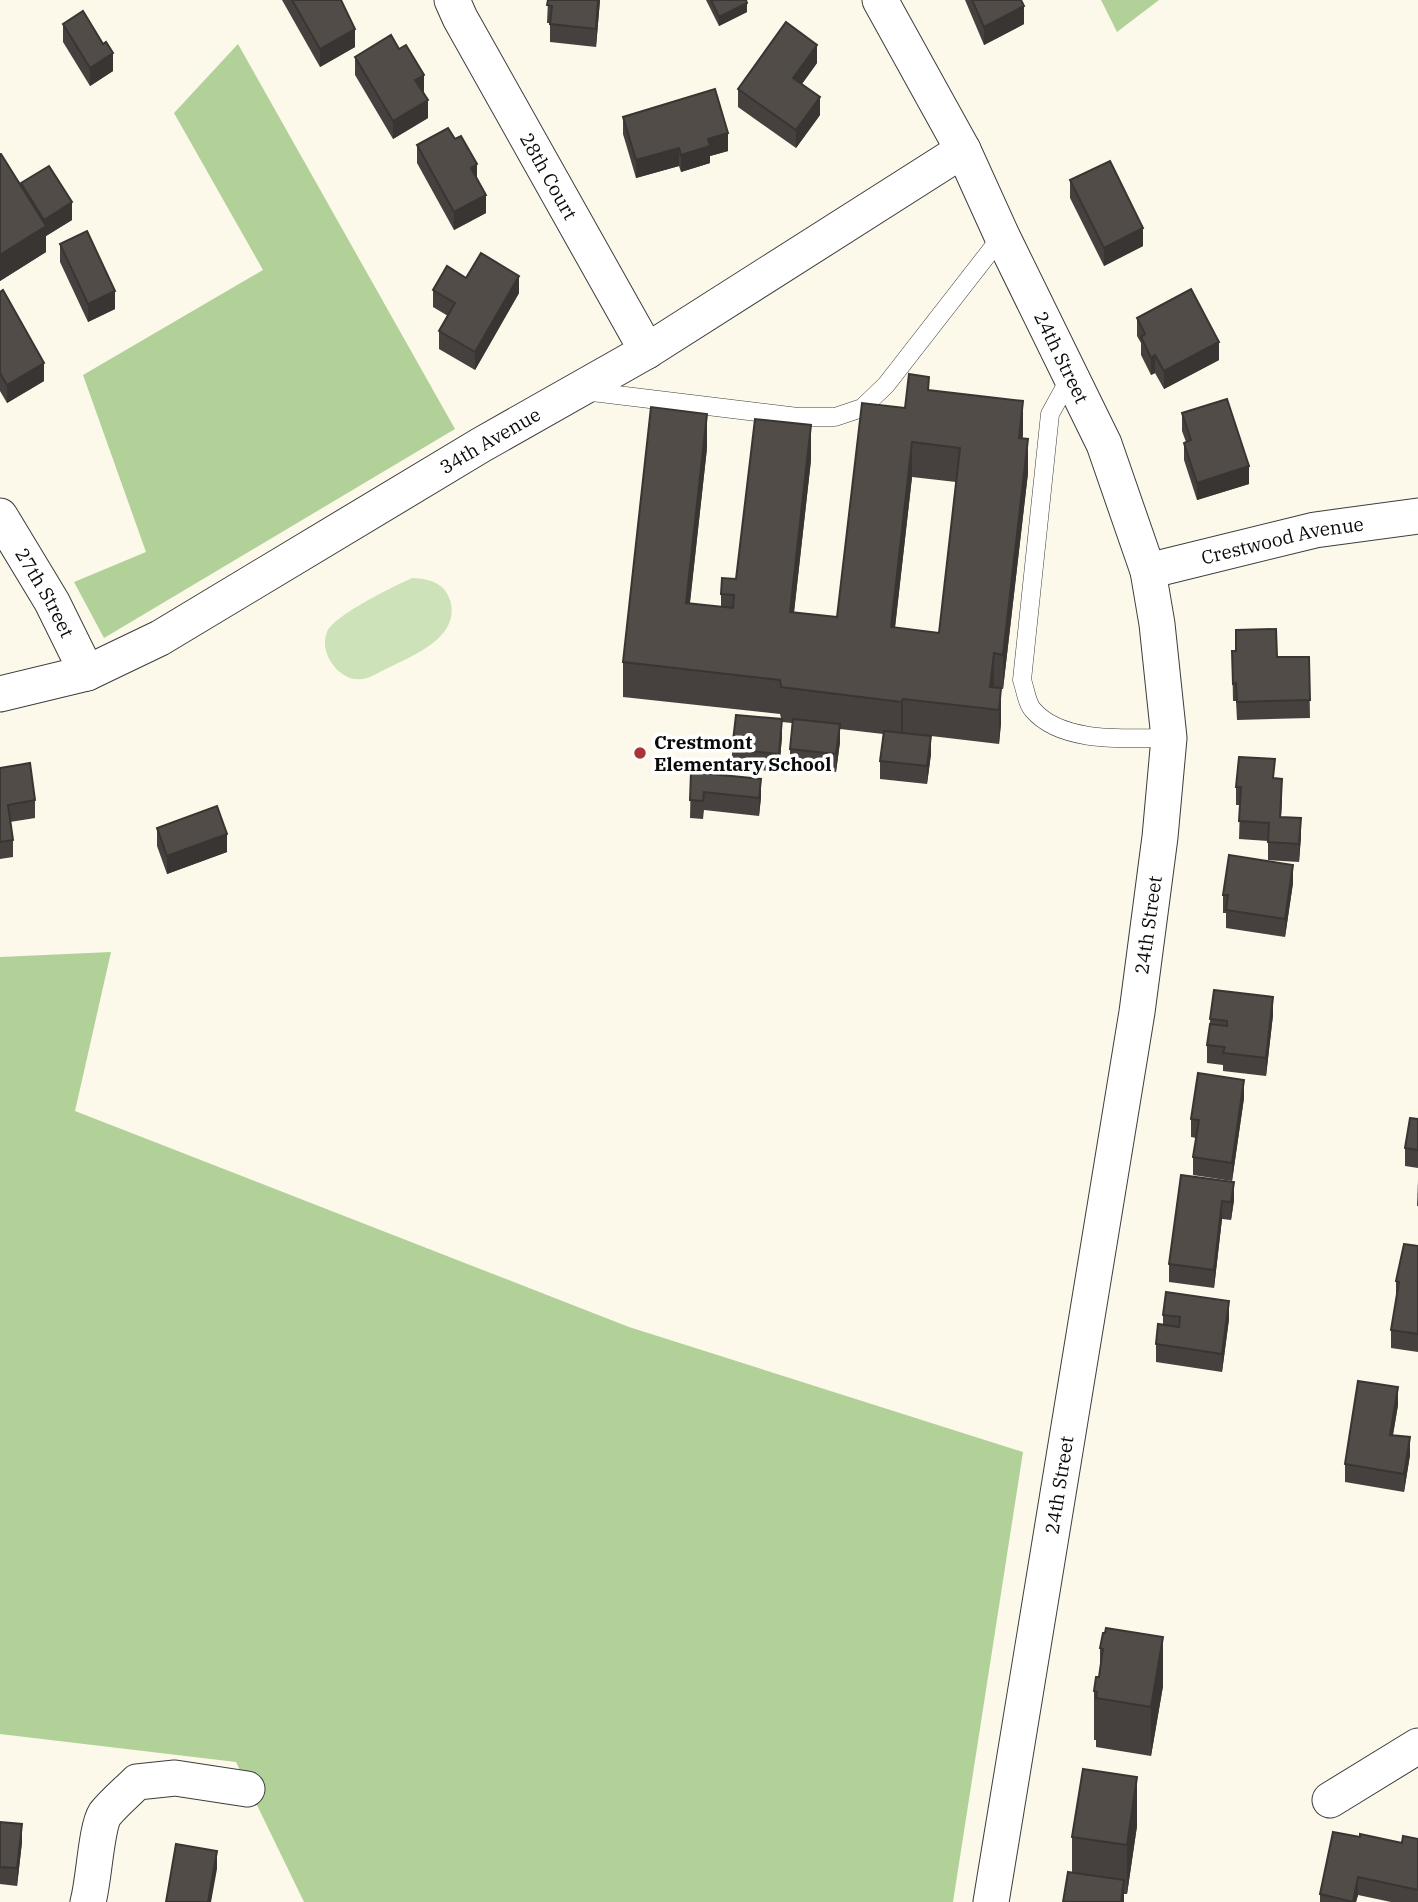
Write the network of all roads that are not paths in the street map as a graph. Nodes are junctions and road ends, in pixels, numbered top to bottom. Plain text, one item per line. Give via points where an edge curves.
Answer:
1 (452, 0) edge
2 (880, 0) edge
3 (963, 150) junction
4 (1002, 236) junction
5 (647, 351) junction
6 (1071, 376) junction
7 (578, 390) junction
8 (0, 516) edge
9 (1418, 516) edge
10 (1148, 571) junction
11 (87, 673) junction
12 (0, 694) edge
13 (1169, 738) junction
14 (1418, 1746) edge
15 (247, 1789) dead end
16 (1330, 1800) dead end
17 (88, 1902) edge
18 (991, 1902) edge

1 - 5 street, 28th Court
2 - 3 street, 24th Street
3 - 4 street, 24th Street
3 - 5 street, 34th Avenue
4 - 6 street, 24th Street
4 - 7 lane via 862,408 835,417 798,417
5 - 7 street, 34th Avenue
6 - 10 street, 24th Street via 1104,444
6 - 13 lane via 1050,414 1022,680 1032,710 1063,732
7 - 11 street, 34th Avenue via 160,638
8 - 11 street, 27th Street via 52,602
9 - 10 street, Crestwood Avenue via 1315,530
10 - 13 street, 24th Street
11 - 12 street, 34th Avenue
13 - 18 street, 24th Street via 1137,1012
14 - 16 street
15 - 17 street via 176,1778 137,1782 104,1816

